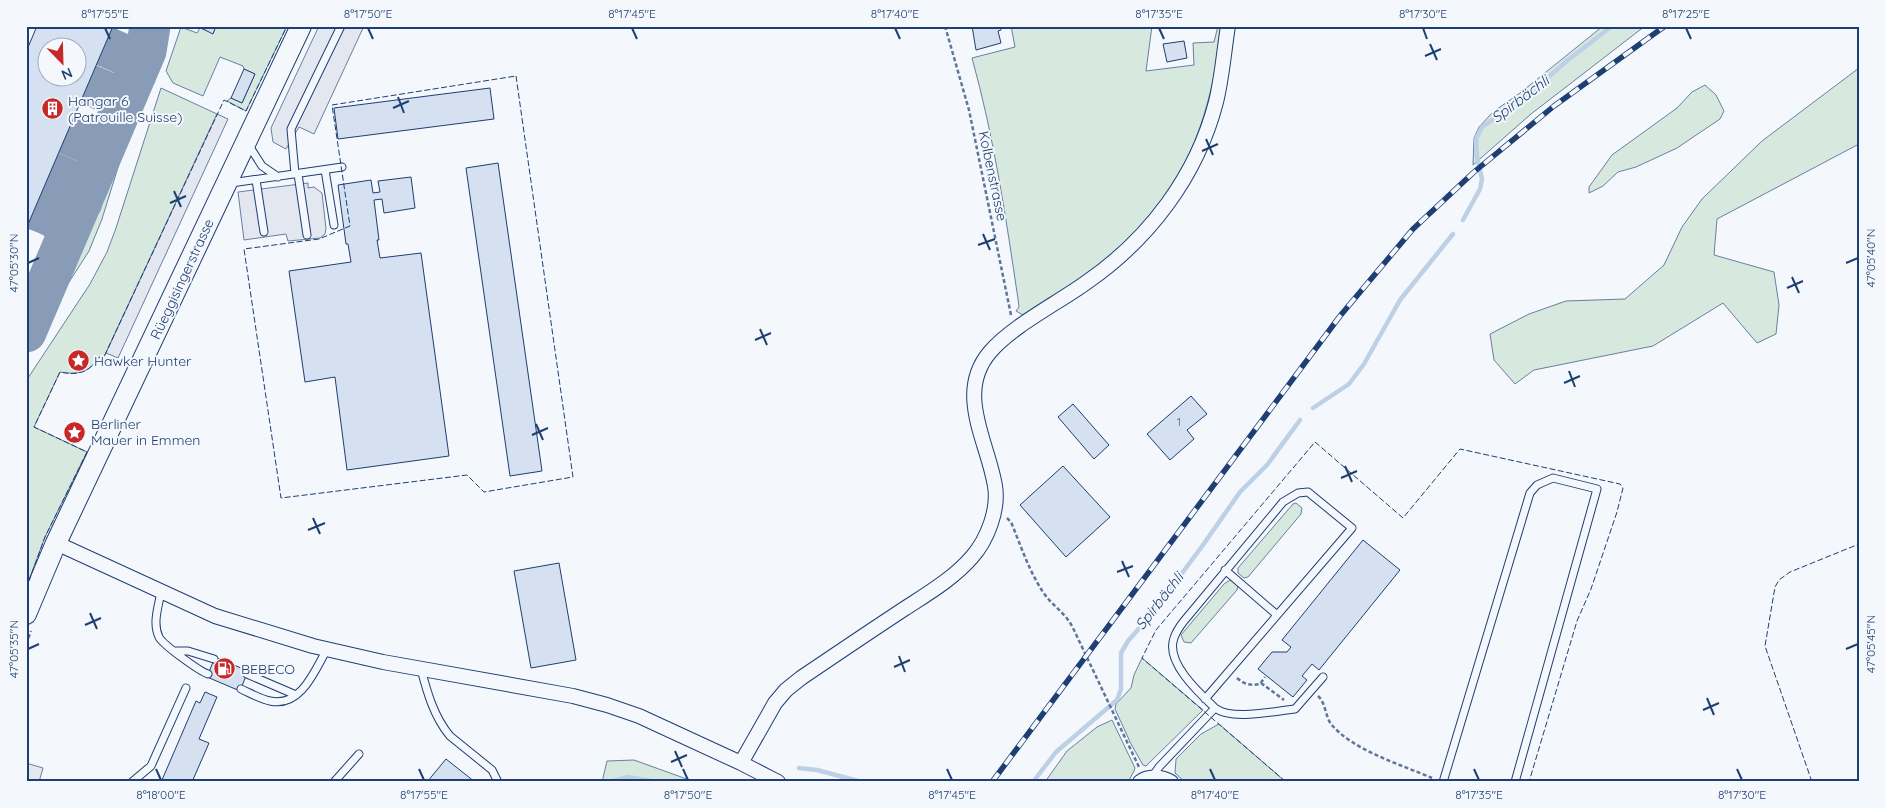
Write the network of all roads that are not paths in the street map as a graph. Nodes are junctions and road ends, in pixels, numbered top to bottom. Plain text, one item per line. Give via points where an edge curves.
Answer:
1 (301, 26) edge
2 (341, 26) edge
3 (1228, 26) edge
4 (247, 142) junction
5 (342, 167) dead end
6 (325, 170) junction
7 (296, 174) junction
8 (278, 177) junction
9 (256, 180) junction
10 (227, 184) junction
11 (334, 225) dead end
12 (264, 232) dead end
13 (307, 234) dead end
14 (56, 543) junction
15 (1225, 570) junction
16 (161, 591) junction
17 (26, 614) edge
18 (1277, 615) junction
19 (327, 649) junction
20 (174, 651) junction
21 (214, 659) dead end
22 (420, 669) junction
23 (208, 674) dead end
24 (247, 674) dead end
25 (1323, 677) dead end
26 (186, 688) dead end
27 (241, 689) dead end
28 (296, 695) junction
29 (1205, 699) junction
30 (1215, 708) junction
31 (358, 754) dead end
32 (741, 763) junction
33 (1146, 779) edge
34 (132, 782) edge
35 (334, 782) edge
36 (498, 782) edge
37 (778, 782) edge
38 (1171, 782) edge
39 (1443, 782) edge
40 (1515, 782) edge

1 - 4 main road, Rüeggisingerstrasse
2 - 7 lane via 291,129
3 - 32 street via 1216,102 1199,151 1176,192 1148,230 1108,268 1014,330 990,352 977,374 974,405 996,488 996,510 972,557 945,581 786,690 775,703
4 - 8 lane via 262,166
4 - 10 main road, Rüeggisingerstrasse
5 - 6 lane
6 - 7 lane
6 - 11 lane
7 - 8 lane
7 - 13 lane
8 - 9 lane
9 - 10 lane
9 - 12 lane
10 - 14 main road, Rüeggisingerstrasse
14 - 16 street
14 - 17 main road, Rüeggisingerstrasse
15 - 18 lane
15 - 18 lane via 1283,502 1298,493 1308,492 1352,528
15 - 29 lane via 1173,639 1174,658 1193,688
16 - 19 street via 215,616
16 - 20 lane via 156,623 159,639
18 - 29 lane
19 - 22 street
19 - 28 lane via 304,688
20 - 21 lane via 188,651
20 - 23 lane
22 - 32 street via 607,705 639,716
22 - 36 lane via 444,729 492,770
24 - 28 lane
25 - 30 lane via 1295,709 1228,714
26 - 34 lane via 151,766
27 - 28 lane via 270,701 284,702
29 - 30 lane
30 - 33 lane
31 - 35 lane
32 - 37 street
33 - 38 street
39 - 40 lane via 1530,494 1537,485 1552,478 1597,489

